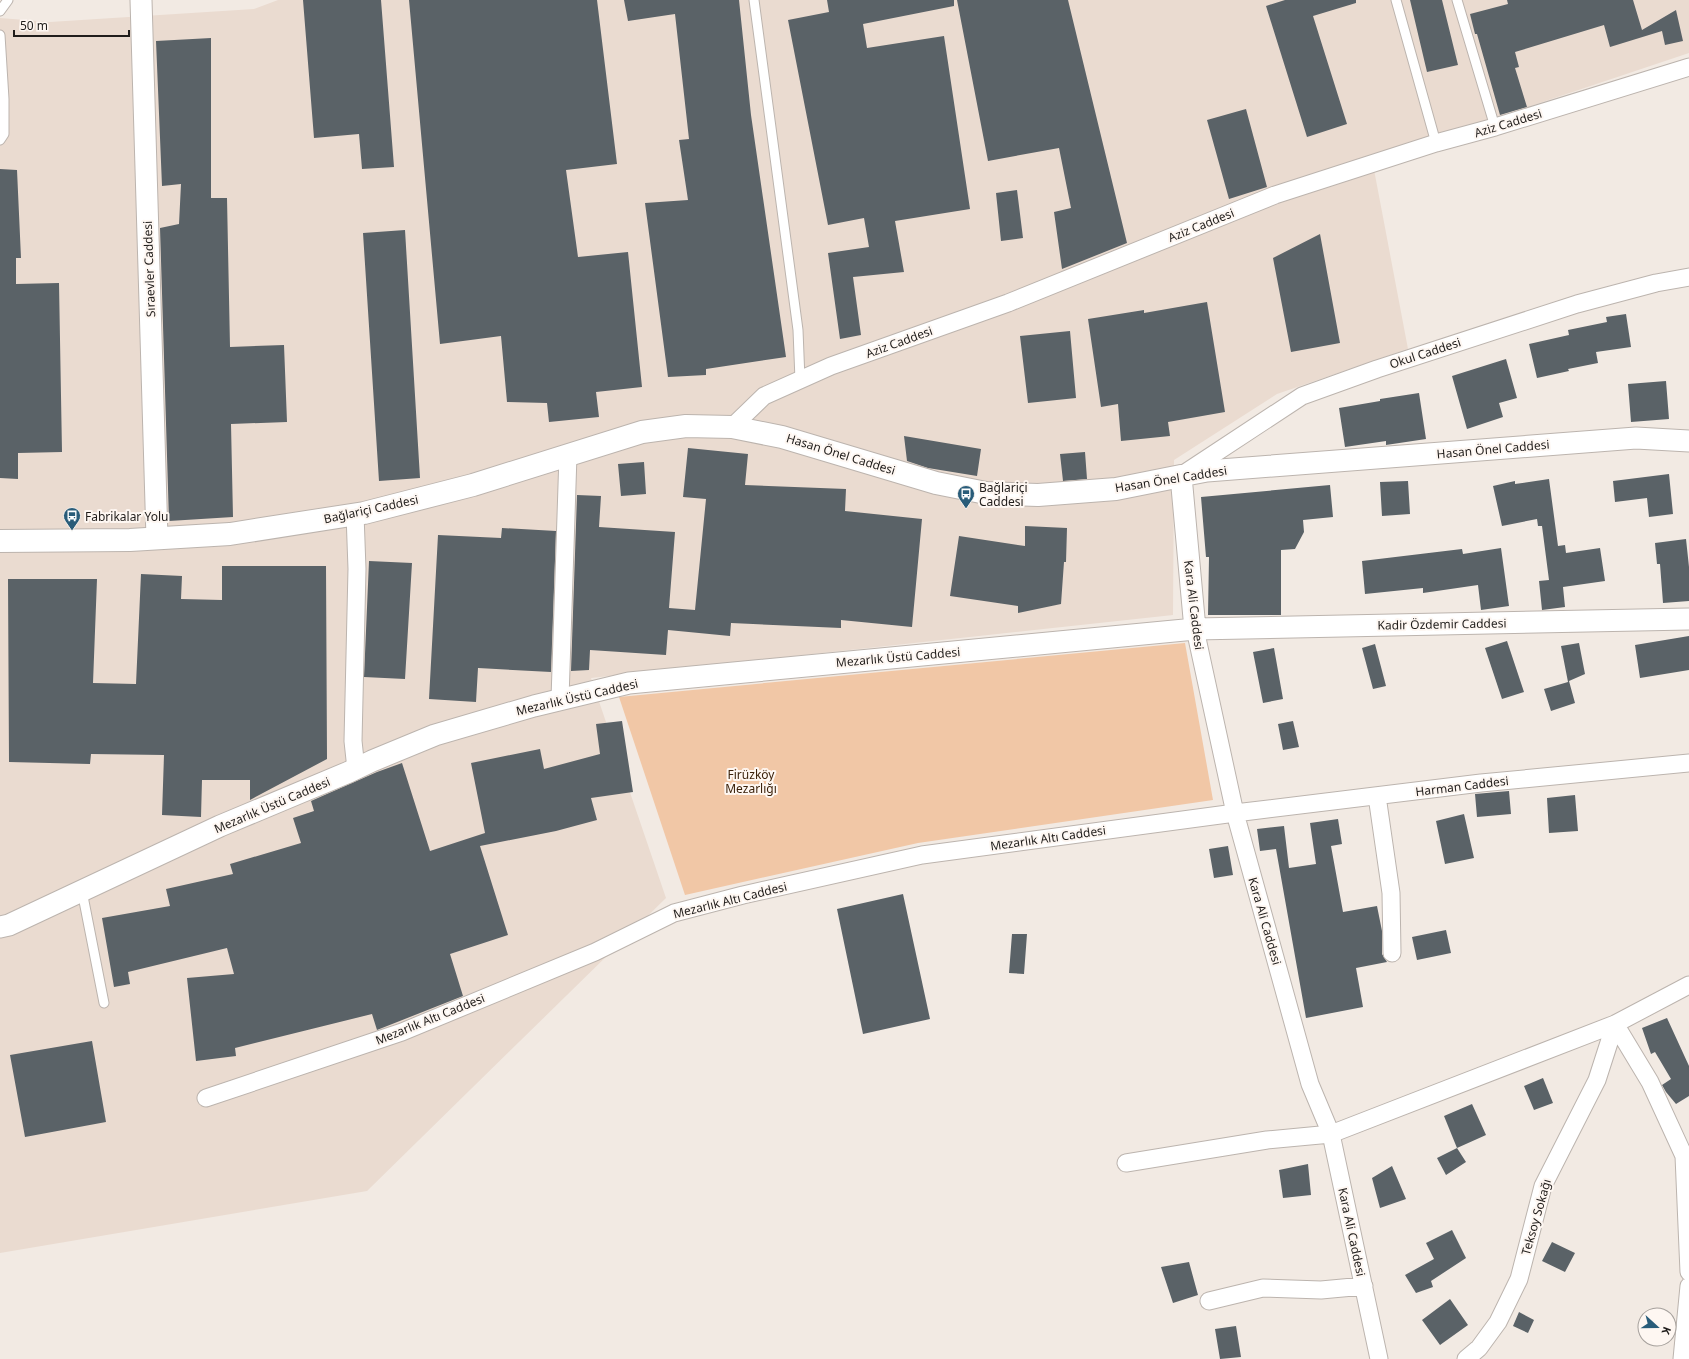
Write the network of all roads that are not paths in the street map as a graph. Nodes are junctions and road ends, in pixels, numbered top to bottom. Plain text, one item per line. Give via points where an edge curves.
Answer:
1 (8, 0) edge
2 (141, 0) edge
3 (754, 0) edge
4 (1396, 0) edge
5 (1457, 0) edge
6 (0, 11) edge
7 (0, 35) edge
8 (1689, 67) edge
9 (1495, 127) junction
10 (0, 140) edge
11 (1436, 143) junction
12 (1689, 277) edge
13 (800, 380) junction
14 (732, 426) junction
15 (1689, 441) edge
16 (568, 455) junction
17 (1180, 476) junction
18 (355, 514) junction
19 (157, 538) junction
20 (0, 541) edge
21 (1689, 619) edge
22 (1195, 629) junction
23 (560, 699) junction
24 (1689, 763) edge
25 (356, 769) junction
26 (1377, 796) junction
27 (1235, 813) junction
28 (82, 891) junction
29 (0, 927) edge
30 (1392, 953) dead end
31 (1689, 985) edge
32 (104, 1003) dead end
33 (1615, 1024) junction
34 (206, 1098) dead end
35 (1331, 1134) junction
36 (1126, 1163) dead end
37 (1689, 1272) edge
38 (1364, 1286) junction
39 (1689, 1286) edge
40 (1209, 1302) dead end
41 (1380, 1359) edge
42 (1466, 1359) edge
43 (1682, 1359) edge

1 - 6 lane
2 - 19 street, Sıraevler Caddesi
3 - 13 lane via 798,330
4 - 11 lane
5 - 9 lane
7 - 10 lane via 4,134
8 - 9 street, Aziz Caddesi
9 - 11 street, Aziz Caddesi
11 - 13 street, Aziz Caddesi via 1275,195 1008,303 831,366
12 - 17 street, Okul Caddesi via 1577,304 1302,396
13 - 14 street, Aziz Caddesi via 764,396
14 - 16 main road, Bağlariçi Caddesi via 686,426 642,432
14 - 17 main road, Hasan Önel Caddesi via 782,436 936,483 986,493 1038,495 1116,489
15 - 17 street, Hasan Önel Caddesi via 1636,438 1207,471
16 - 18 main road, Bağlariçi Caddesi via 473,485
16 - 23 street
17 - 22 street, Kara Ali Caddesi
18 - 19 main road, Bağlariçi Caddesi via 230,534
18 - 25 street via 357,569 353,741
19 - 20 main road, Bağlariçi Caddesi
21 - 22 street, Kadir Özdemir Caddesi
22 - 23 street, Mezarlık Üstü Caddesi via 629,683
22 - 27 street, Kara Ali Caddesi
23 - 25 street, Mezarlık Üstü Caddesi via 434,735
24 - 26 street, Harman Caddesi
25 - 28 street, Mezarlık Üstü Caddesi via 220,826
26 - 27 street, Harman Caddesi
26 - 30 street via 1390,893
27 - 34 street, Mezarlık Altı Caddesi via 922,855 674,913 595,952 402,1032
27 - 35 street, Kara Ali Caddesi via 1310,1084
28 - 29 street, Mezarlık Üstü Caddesi
28 - 32 lane
31 - 33 street
33 - 35 street
33 - 37 street via 1650,1082 1684,1156
33 - 42 street, Teksoy Sokağı via 1597,1080 1543,1186 1519,1279 1498,1322 1479,1348
35 - 36 street via 1267,1140
35 - 38 street, Kara Ali Caddesi
38 - 40 street via 1321,1290 1263,1288
38 - 41 street, Kara Ali Caddesi
39 - 43 street

